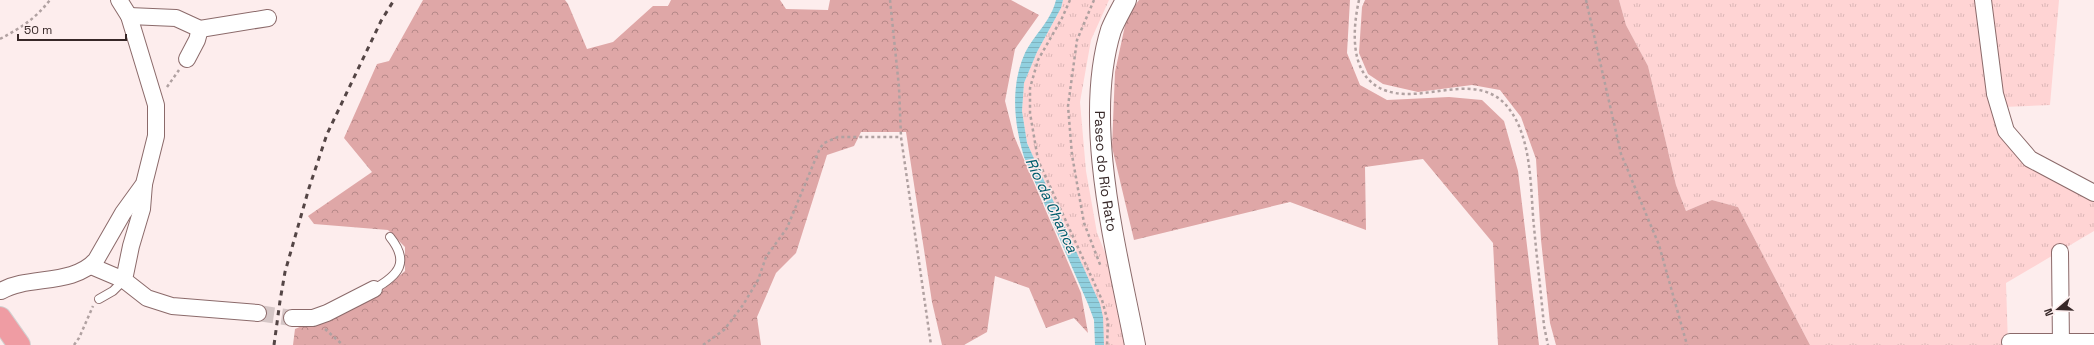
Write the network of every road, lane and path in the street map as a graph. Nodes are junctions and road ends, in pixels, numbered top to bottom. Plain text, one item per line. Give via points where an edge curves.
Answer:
1 (50, 0) edge
2 (119, 0) edge
3 (890, 0) edge
4 (1070, 0) edge
5 (1126, 0) edge
6 (1359, 0) edge
7 (1586, 0) edge
8 (1983, 0) edge
9 (129, 16) junction
10 (268, 18) dead end
11 (200, 30) junction
12 (0, 39) edge
13 (187, 59) joint
14 (156, 105) junction
15 (901, 137) junction
16 (144, 184) junction
17 (2094, 193) edge
18 (390, 237) dead end
19 (2060, 252) dead end
20 (91, 266) junction
21 (124, 280) junction
22 (374, 289) joint
23 (2, 291) dead end
24 (99, 299) joint
25 (258, 313) tunnel mouth
26 (0, 318) edge
27 (292, 318) tunnel mouth
28 (313, 318) junction
29 (2010, 342) dead end
30 (2094, 342) edge
31 (2061, 344) edge
32 (20, 345) edge
33 (74, 345) edge
34 (343, 345) edge
35 (703, 345) edge
36 (931, 345) edge
37 (1107, 345) edge
38 (1135, 345) edge
39 (1548, 345) edge
40 (1687, 345) edge

1 - 12 path via 37,17
2 - 9 street
3 - 15 path via 899,87
4 - 37 path via 1038,60 1030,88 1030,113 1038,160 1102,300 1108,322
5 - 38 street, Paseo do Río Rato via 1112,29 1102,72 1099,122 1108,205
6 - 39 path via 1355,50 1365,78 1376,87 1404,94 1465,89 1488,92 1505,104 1514,115 1525,145
7 - 40 path via 1621,154 1659,245
8 - 17 street via 1995,94 2006,130 2030,159
9 - 11 street via 176,18
9 - 14 street
10 - 11 street
11 - 13 street
13 - 14 path
14 - 16 street via 156,136
15 - 35 path via 838,137 824,143 787,228 766,256 758,280 743,306 724,330
15 - 36 path
16 - 20 street
16 - 21 street via 142,209
18 - 22 lane via 402,260 397,273
19 - 31 street
20 - 21 street
20 - 23 street via 46,281 21,283
21 - 24 lane via 113,292
21 - 25 street via 147,298 172,306
22 - 28 street
24 - 33 path
26 - 32 main road
27 - 28 street
28 - 34 path
29 - 31 street
30 - 31 street

